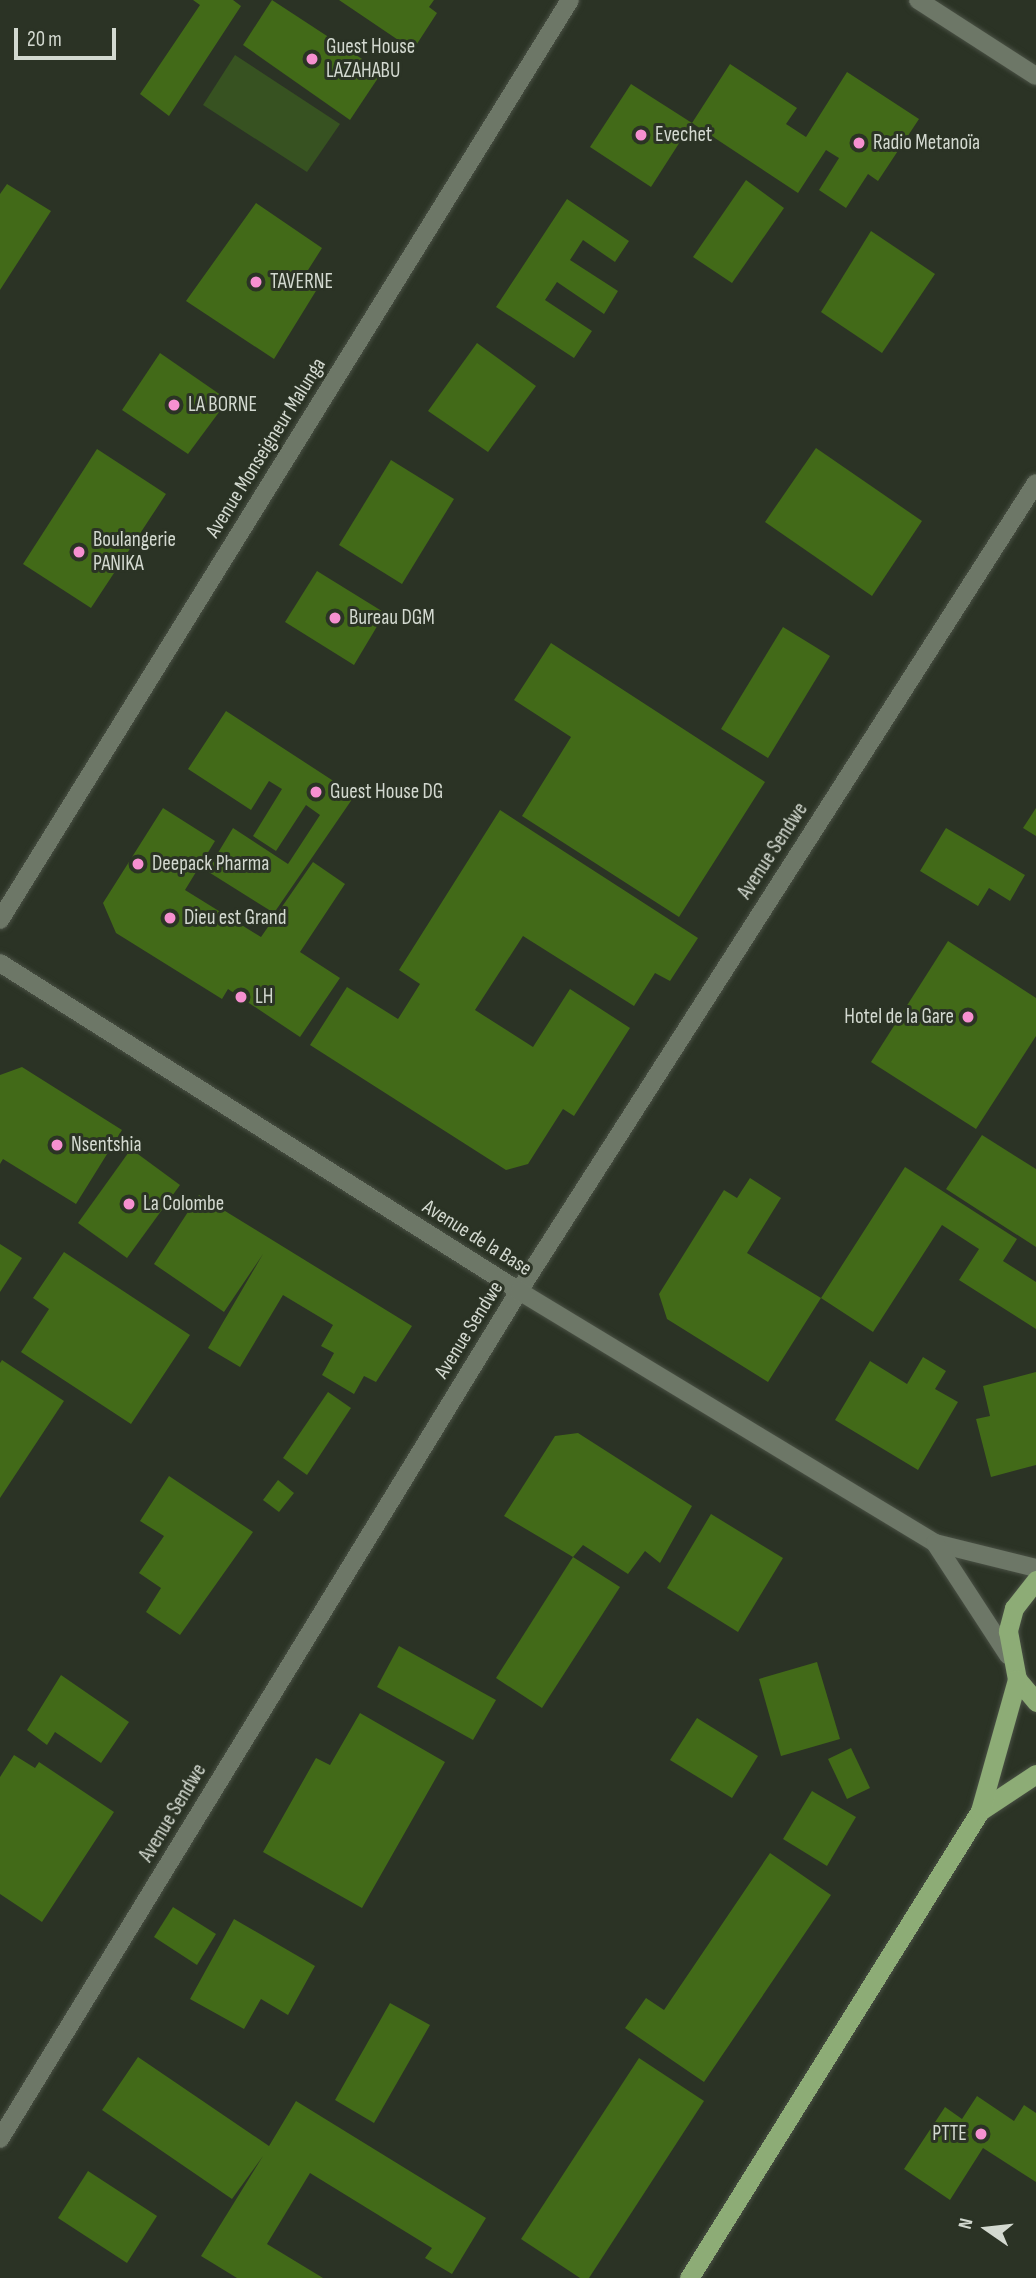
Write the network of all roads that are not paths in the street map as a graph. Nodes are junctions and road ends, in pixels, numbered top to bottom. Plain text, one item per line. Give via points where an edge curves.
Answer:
1 (570, 0) edge
2 (918, 0) edge
3 (1036, 76) edge
4 (1036, 483) edge
5 (0, 920) edge
6 (0, 963) edge
7 (519, 1291) junction
8 (934, 1543) junction
9 (1036, 1568) edge
10 (1036, 1580) edge
11 (1008, 1655) junction
12 (1017, 1679) junction
13 (1036, 1702) edge
14 (1036, 1774) edge
15 (980, 1811) junction
16 (0, 2139) edge
17 (689, 2278) edge

1 - 5 street, Avenue Monseigneur Malunga
2 - 3 street
4 - 7 street, Avenue Sendwe
6 - 7 street, Avenue de la Base
7 - 8 street, Avenue de la Base
7 - 16 street, Avenue Sendwe
8 - 9 street
8 - 11 street
10 - 11 highway via 1014,1608
11 - 12 highway
12 - 13 highway
12 - 15 highway
14 - 15 highway
15 - 17 highway

